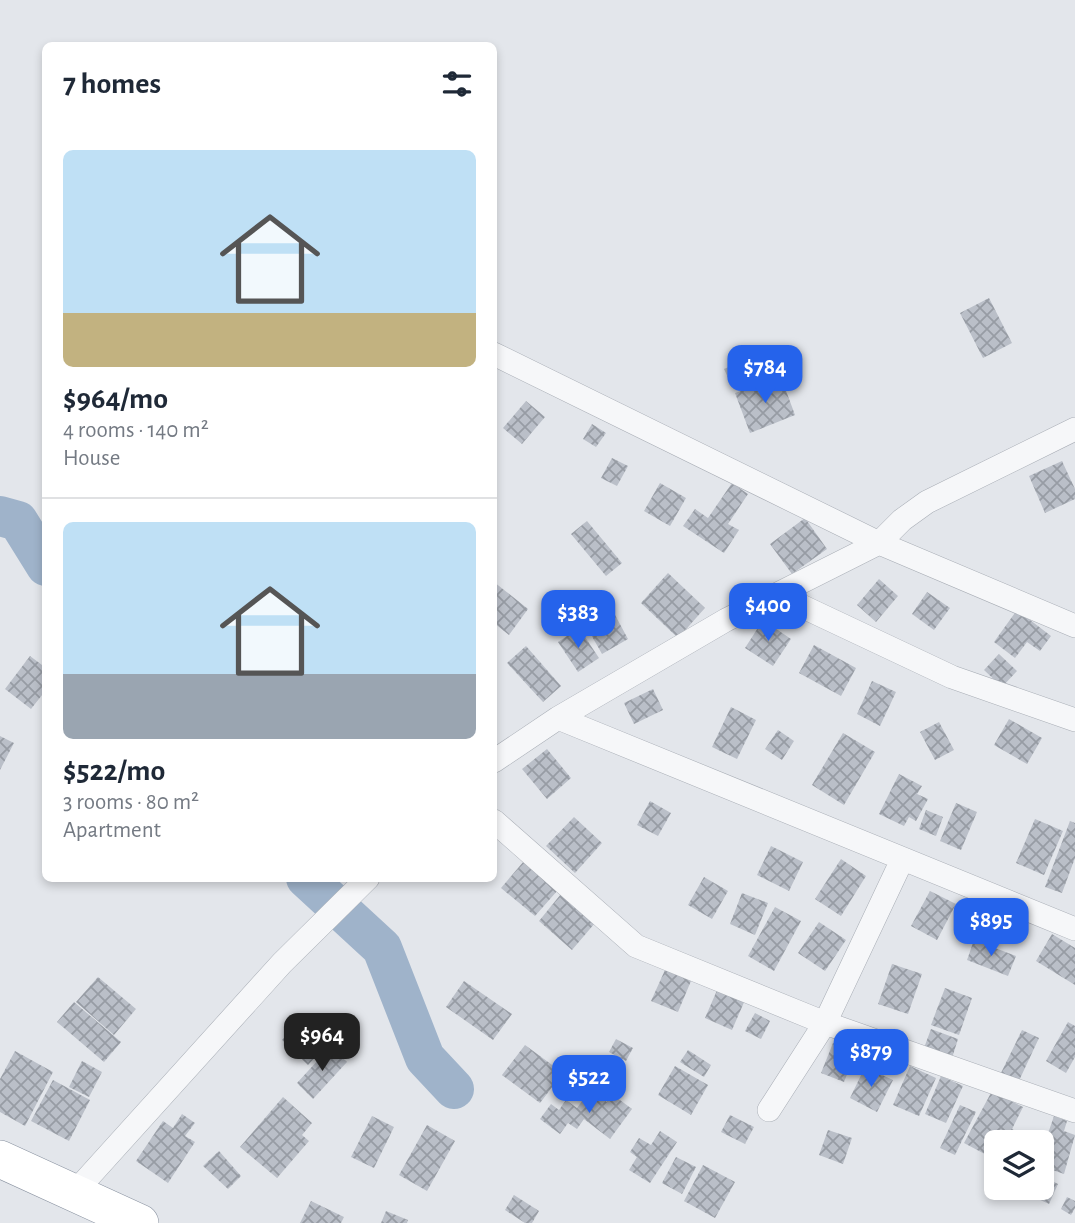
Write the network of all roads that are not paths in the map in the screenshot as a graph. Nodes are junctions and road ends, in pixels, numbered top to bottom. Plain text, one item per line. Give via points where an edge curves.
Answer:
1 (497, 355) edge
2 (1075, 429) edge
3 (879, 543) junction
4 (778, 595) junction
5 (1075, 626) edge
6 (558, 718) junction
7 (1075, 720) edge
8 (497, 759) edge
9 (497, 824) edge
10 (902, 859) junction
11 (364, 882) edge
12 (1075, 929) edge
13 (825, 1023) junction
14 (769, 1110) dead end
15 (1075, 1111) edge
16 (0, 1159) edge
17 (75, 1192) junction
18 (140, 1223) edge

1 - 3 street
2 - 3 street via 928,502
3 - 4 street
3 - 5 street
4 - 6 street via 726,620
4 - 7 street via 952,677
6 - 8 street
6 - 10 street
9 - 13 street via 636,946
10 - 12 street
10 - 13 street
11 - 17 street via 282,963
13 - 14 street
13 - 15 street
16 - 17 highway
17 - 18 highway

